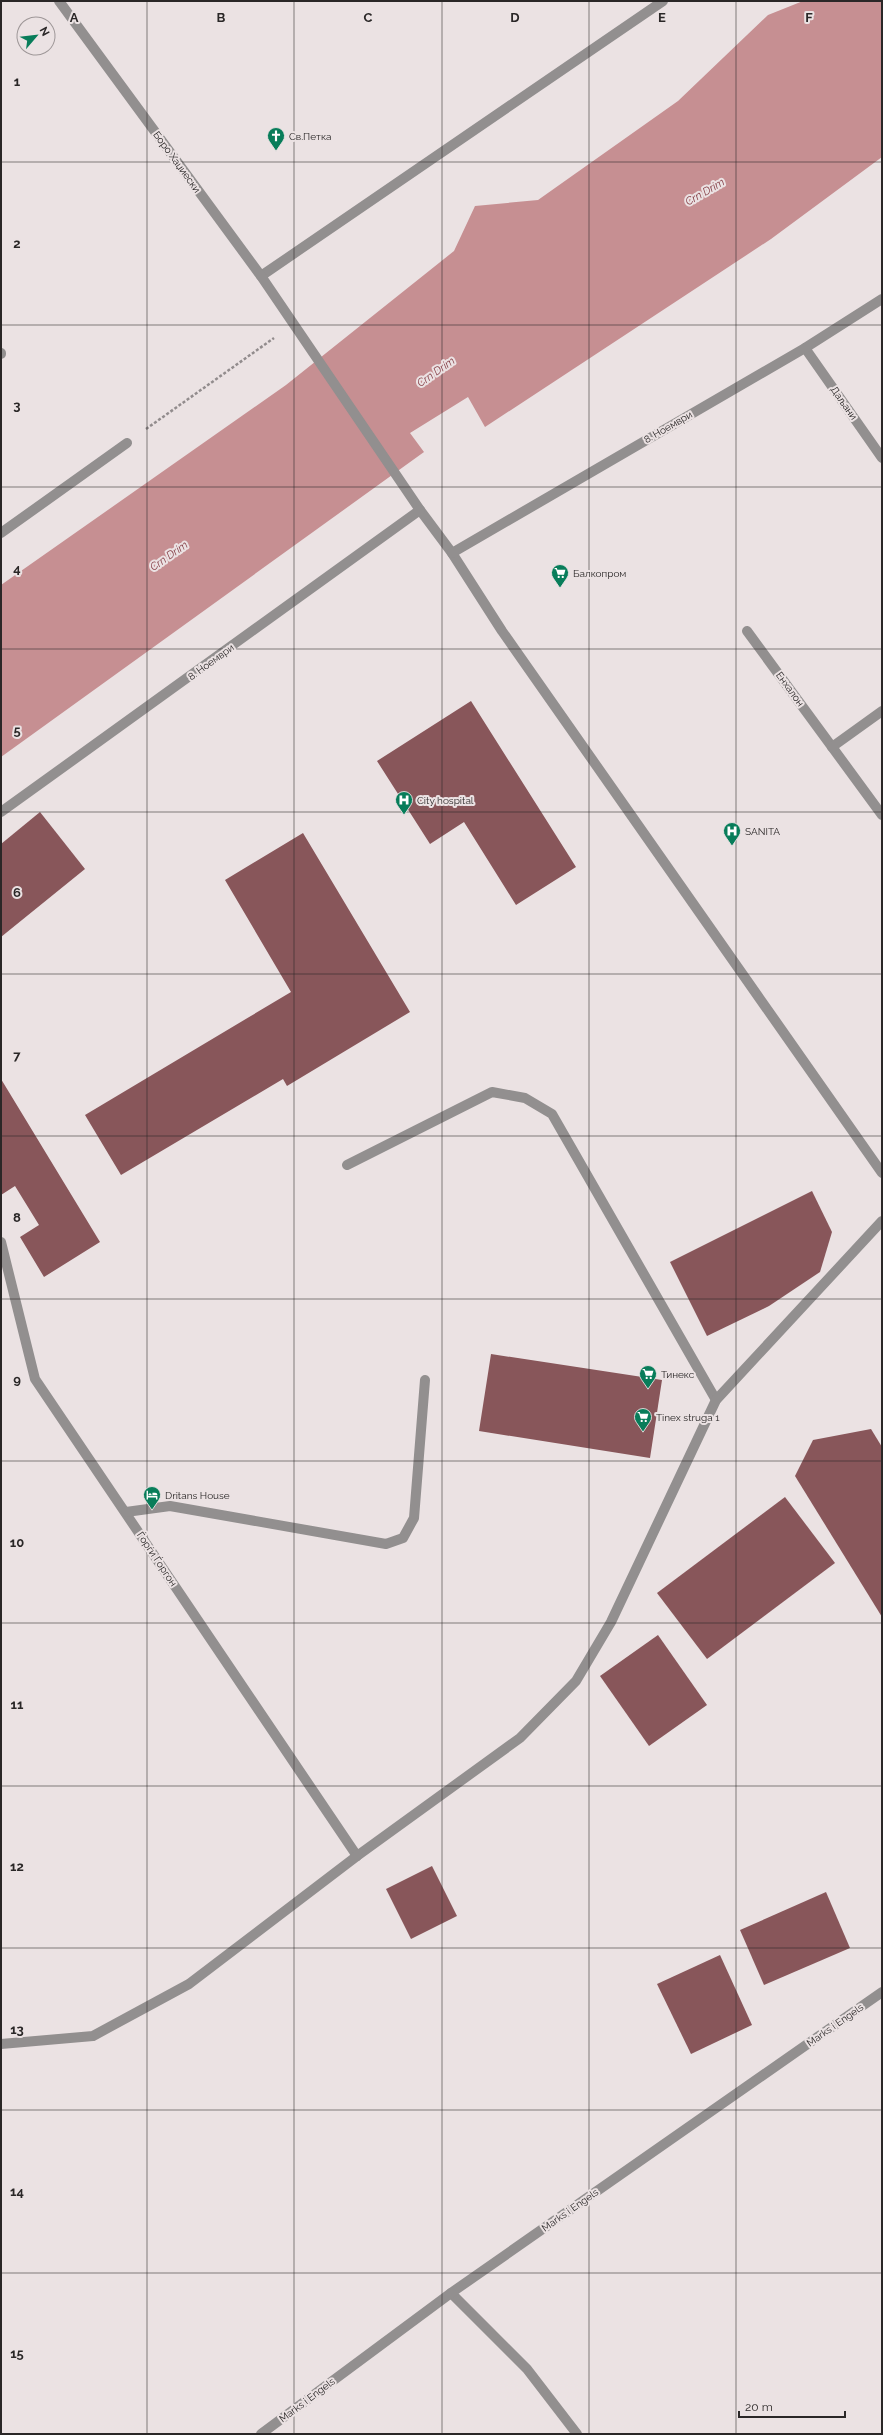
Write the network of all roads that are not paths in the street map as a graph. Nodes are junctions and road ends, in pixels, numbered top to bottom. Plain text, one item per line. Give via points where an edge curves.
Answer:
1 (59, 1) edge
2 (663, 1) edge
3 (261, 276) junction
4 (882, 299) edge
5 (806, 348) junction
6 (127, 443) dead end
7 (882, 458) edge
8 (420, 510) junction
9 (1, 533) edge
10 (452, 553) junction
11 (747, 631) dead end
12 (882, 711) edge
13 (832, 747) junction
14 (1, 812) edge
15 (882, 814) edge
16 (347, 1165) dead end
17 (882, 1173) edge
18 (882, 1221) edge
19 (1, 1242) edge
20 (425, 1380) dead end
21 (716, 1400) junction
22 (126, 1512) junction
23 (357, 1856) junction
24 (882, 1992) edge
25 (1, 2044) edge
26 (451, 2293) junction
27 (261, 2434) edge
28 (576, 2434) edge

1 - 3 street, Боро Хаџиески
2 - 3 street
3 - 8 street, Боро Хаџиески
4 - 5 street, 8. Ноември
5 - 7 street, Даљани
5 - 10 street, 8. Ноември
6 - 9 street
8 - 10 street, Боро Хаџиески
8 - 14 street, 8. Ноември
10 - 17 street, Боро Хаџиески via 502,631
11 - 13 street, Енхалон
12 - 13 street
13 - 15 street, Енхалон
16 - 21 street via 492,1092 526,1098 552,1114
18 - 21 street
19 - 22 street, Ѓорѓи Ѓоргон via 35,1379
20 - 22 street via 414,1518 403,1538 386,1544 170,1506
21 - 23 street via 611,1622 576,1681 520,1738
22 - 23 street, Ѓорѓи Ѓоргон
23 - 25 street via 189,1984 93,2036
24 - 26 street, Marks i Engels
26 - 27 street, Marks i Engels
26 - 28 street via 527,2369

